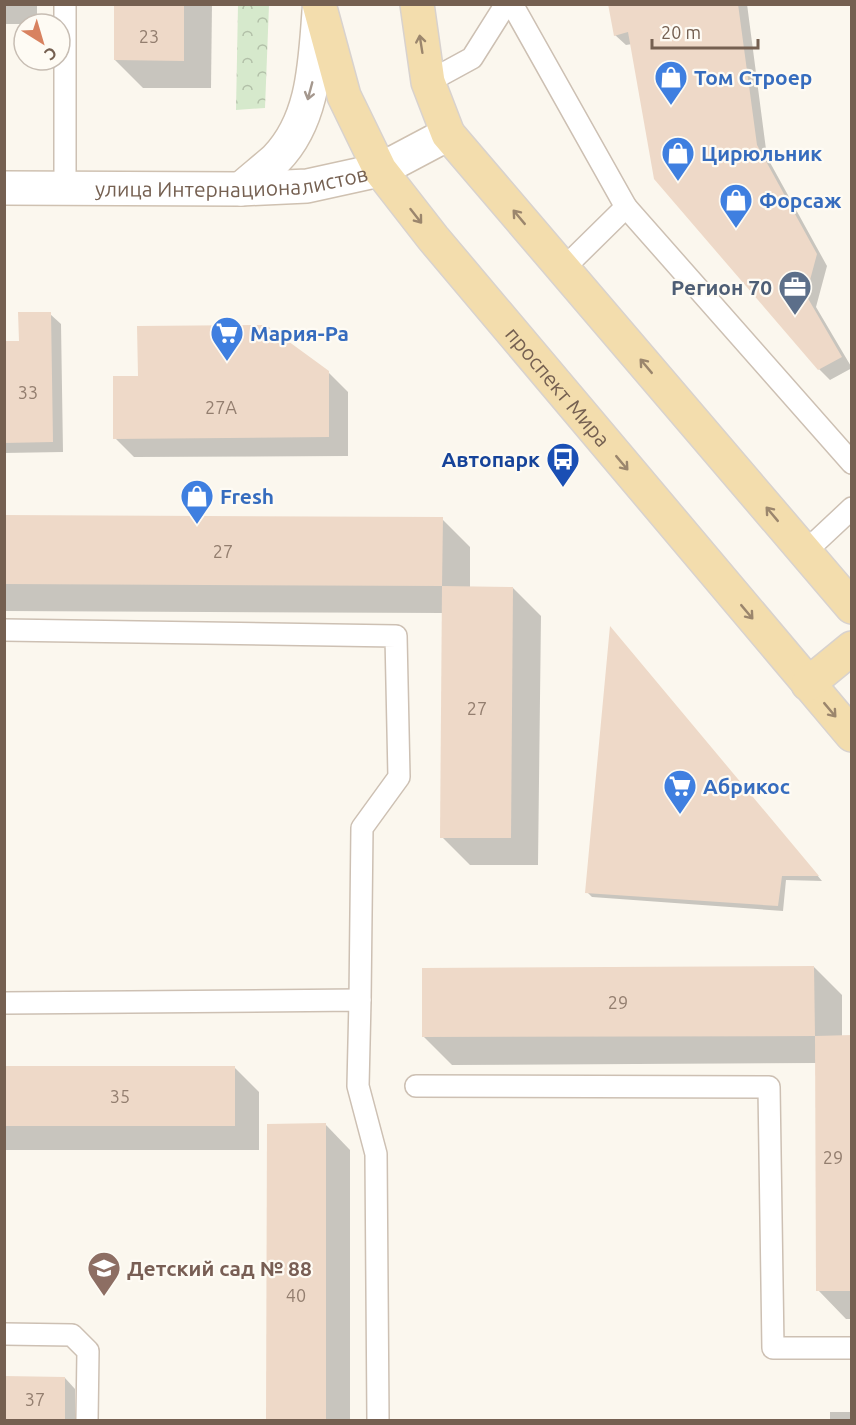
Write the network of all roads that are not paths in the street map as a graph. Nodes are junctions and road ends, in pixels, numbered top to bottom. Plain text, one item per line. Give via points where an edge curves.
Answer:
1 (65, 4) edge
2 (417, 4) edge
3 (506, 4) edge
4 (512, 4) edge
5 (319, 8) edge
6 (428, 82) junction
7 (448, 134) junction
8 (380, 170) junction
9 (4, 188) edge
10 (65, 189) junction
11 (241, 189) junction
12 (626, 207) junction
13 (563, 269) junction
14 (852, 463) edge
15 (852, 508) edge
16 (805, 552) junction
17 (852, 607) edge
18 (4, 630) edge
19 (852, 648) edge
20 (808, 684) junction
21 (852, 735) edge
22 (360, 1000) junction
23 (4, 1003) edge
24 (416, 1086) dead end
25 (4, 1334) edge
26 (852, 1348) edge
27 (87, 1420) edge
28 (378, 1420) edge

1 - 10 lane
6 -> 2 main road
3 - 6 lane via 472,58
4 - 12 lane
5 - 8 main road, проспект Мира via 344,96
5 -> 11 street via 314,76 302,119 277,157
6 - 7 main road
7 - 8 street, улица Интернационалистов
13 -> 7 main road
8 - 11 street, улица Интернационалистов via 307,186
8 -> 20 main road, проспект Мира
9 - 10 street, улица Интернационалистов
10 - 11 street, улица Интернационалистов
12 - 13 lane
12 - 14 lane
16 -> 13 main road
15 - 16 lane
16 - 17 main road
18 - 22 lane via 396,636 399,777 362,828
19 - 20 main road
20 -> 21 main road, проспект Мира
22 - 23 lane
22 - 28 lane via 358,1086 376,1154
24 - 26 lane via 769,1087 773,1348
25 - 27 lane via 72,1335 88,1352

